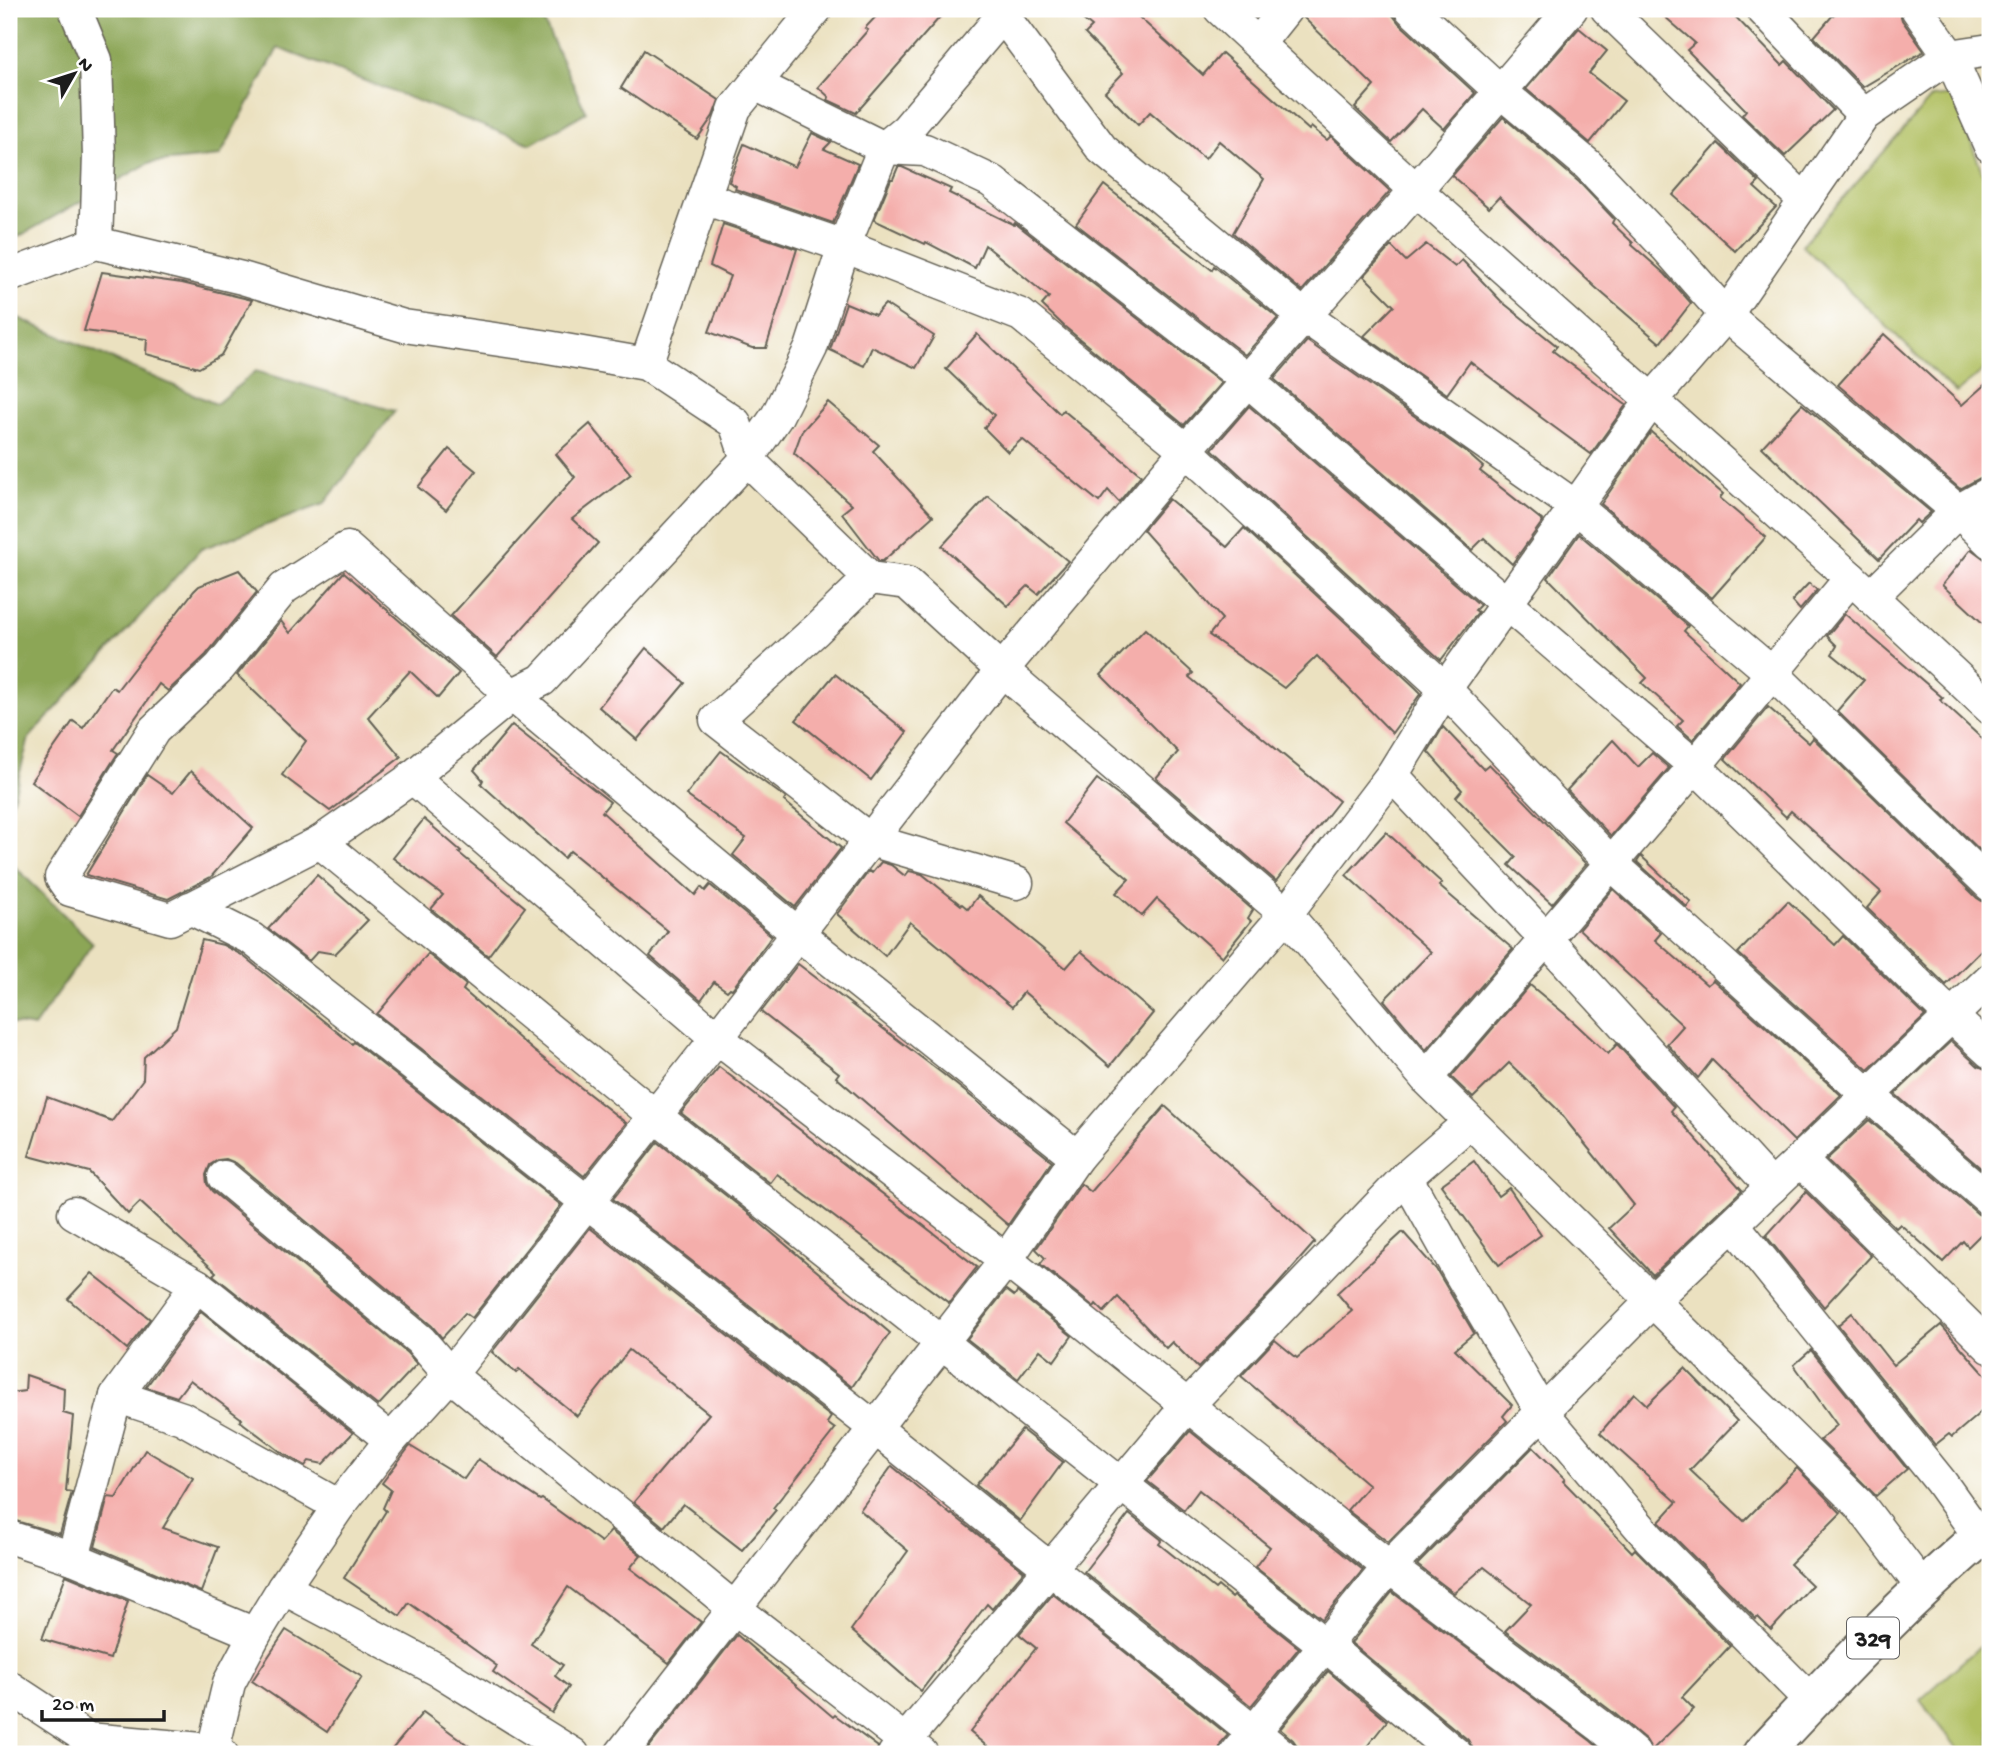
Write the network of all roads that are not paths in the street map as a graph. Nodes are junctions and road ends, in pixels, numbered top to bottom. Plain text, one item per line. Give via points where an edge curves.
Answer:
1 (75, 9) edge
2 (816, 9) edge
3 (1220, 9) edge
4 (1286, 9) edge
5 (1411, 9) edge
6 (1571, 9) edge
7 (1606, 9) edge
8 (1762, 9) edge
9 (1917, 9) edge
10 (1001, 12) edge
11 (1258, 44) junction
12 (1990, 50) edge
13 (1950, 56) junction
14 (755, 84) junction
15 (1500, 91) junction
16 (1864, 116) junction
17 (1990, 146) edge
18 (884, 148) junction
19 (1416, 190) junction
20 (704, 198) junction
21 (1805, 201) junction
22 (96, 243) junction
23 (845, 246) junction
24 (9, 276) edge
25 (1726, 315) junction
26 (1304, 316) junction
27 (646, 364) junction
28 (1247, 380) junction
29 (1652, 400) junction
30 (1186, 450) junction
31 (747, 459) junction
32 (1990, 493) edge
33 (1576, 507) junction
34 (1958, 511) junction
35 (1990, 542) edge
36 (870, 578) junction
37 (1861, 587) junction
38 (1507, 603) junction
39 (1002, 670) junction
40 (1773, 674) junction
41 (1445, 689) junction
42 (512, 695) junction
43 (1990, 708) edge
44 (1695, 766) junction
45 (1392, 775) junction
46 (412, 777) junction
47 (870, 840) junction
48 (320, 842) junction
49 (1612, 864) junction
50 (1017, 883) dead end
51 (1990, 885) edge
52 (190, 908) junction
53 (1286, 914) junction
54 (797, 933) junction
55 (1546, 939) junction
56 (1990, 979) edge
57 (1951, 1016) junction
58 (717, 1038) junction
59 (1990, 1052) edge
60 (1426, 1078) junction
61 (1868, 1095) junction
62 (655, 1116) junction
63 (1470, 1122) junction
64 (1077, 1157) junction
65 (1800, 1160) junction
66 (224, 1177) dead end
67 (1406, 1177) junction
68 (1772, 1187) junction
69 (1990, 1200) edge
70 (586, 1202) junction
71 (74, 1213) dead end
72 (1733, 1224) junction
73 (1006, 1260) junction
74 (197, 1284) junction
75 (1652, 1301) junction
76 (942, 1342) junction
77 (1990, 1347) edge
78 (450, 1375) junction
79 (117, 1396) junction
80 (1187, 1406) junction
81 (1542, 1412) junction
82 (875, 1428) junction
83 (391, 1440) junction
84 (1121, 1484) junction
85 (339, 1506) junction
86 (1985, 1533) edge
87 (9, 1537) edge
88 (74, 1558) junction
89 (1389, 1567) junction
90 (1049, 1569) junction
91 (283, 1588) junction
92 (1923, 1588) junction
93 (734, 1608) junction
94 (255, 1634) junction
95 (1325, 1645) junction
96 (9, 1687) edge
97 (1812, 1702) junction
98 (1245, 1743) edge
99 (906, 1750) edge
100 (218, 1752) edge
101 (573, 1754) edge
102 (621, 1754) edge
103 (1281, 1754) edge
104 (1456, 1754) edge
105 (1634, 1754) edge
106 (1762, 1754) edge

1 - 22 street via 96,60
2 - 14 street
3 - 11 street
4 - 11 street
5 - 15 street
6 - 15 street
7 - 21 street
8 - 16 street
9 - 13 street
10 - 18 street via 906,130
10 - 26 street via 1102,149
11 - 19 street
12 - 13 street
13 - 16 street
13 - 17 street
14 - 18 street
14 - 20 street via 736,108
15 - 19 street
15 - 25 street via 1588,165
16 - 21 street
18 - 23 street
18 - 28 street via 925,150 991,181
19 - 26 street
19 - 29 street
20 - 23 street
20 - 27 street
21 - 25 street
22 - 24 street
22 - 27 street via 242,278 404,326
23 - 30 street via 1021,315
23 - 31 street via 811,348 776,416
25 - 29 street
25 - 34 street
26 - 28 street
26 - 33 street
27 - 31 street via 735,423
28 - 30 street
28 - 38 street
29 - 33 street
29 - 37 street
30 - 39 street
30 - 41 street
31 - 36 street
31 - 42 street via 542,680
32 - 34 street
33 - 38 street
33 - 40 street
34 - 35 street
34 - 37 street
36 - 39 street via 907,583
36 - 47 street via 716,720
37 - 40 street
37 - 43 street
38 - 41 street
38 - 44 street
39 - 47 street
39 - 53 street
40 - 44 street
40 - 51 street
41 - 45 street
41 - 49 street
42 - 46 street
42 - 52 street via 347,548 284,588 220,667 154,730 61,877 70,890 170,919
42 - 54 street
44 - 49 street
44 - 57 street
45 - 53 street
45 - 55 street
46 - 48 street
46 - 58 street
47 - 50 street
47 - 54 street
48 - 52 street
48 - 62 street
49 - 55 street
49 - 61 street
52 - 70 street via 252,939
53 - 60 street
53 - 64 street
54 - 58 street
54 - 64 street
55 - 60 street
55 - 68 street
56 - 57 street
57 - 59 street
57 - 61 street
58 - 62 street
58 - 73 street
60 - 63 street
61 - 65 street
61 - 69 street
62 - 70 street
62 - 76 street
63 - 67 street
63 - 75 street
64 - 73 street
65 - 68 street
65 - 77 street
66 - 78 street via 420,1340
67 - 80 street
67 - 81 street
68 - 72 street
70 - 78 street
70 - 82 street
71 - 74 street
72 - 75 street
72 - 86 street
73 - 76 street
73 - 80 street
74 - 79 street
74 - 83 street
75 - 81 street
75 - 92 street via 1859,1504
76 - 82 street
76 - 84 street
78 - 83 street
78 - 93 street
79 - 85 street via 182,1418
79 - 88 street
80 - 84 street
80 - 89 street
81 - 89 street
81 - 97 street via 1650,1539
82 - 90 street
82 - 93 street
83 - 85 street
84 - 90 street
84 - 95 street
85 - 91 street
86 - 92 highway, 329
87 - 88 street
88 - 94 street
89 - 95 street
89 - 105 street
90 - 98 street
90 - 99 street
91 - 94 street
91 - 101 street via 438,1670
92 - 97 highway, 329
93 - 99 street
93 - 102 street
94 - 100 street via 229,1683
95 - 98 street
95 - 104 street
96 - 100 street via 89,1739
97 - 106 highway, 329
98 - 103 street

